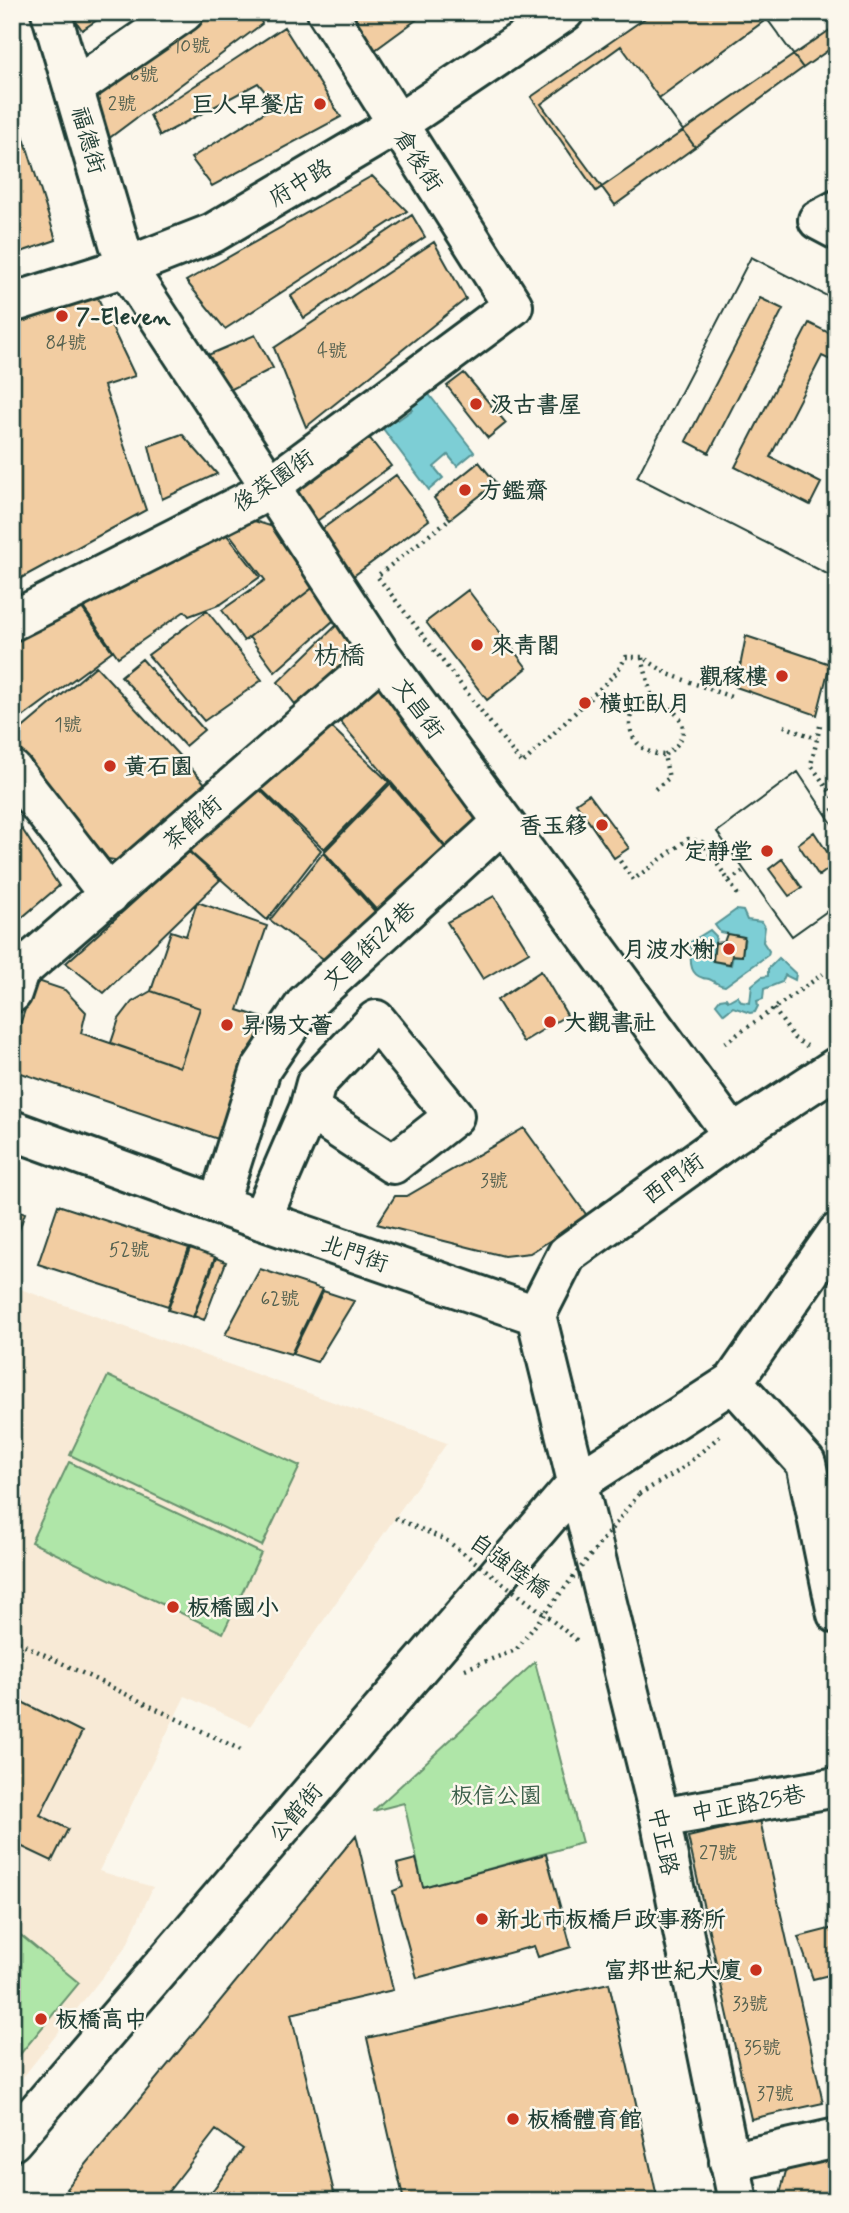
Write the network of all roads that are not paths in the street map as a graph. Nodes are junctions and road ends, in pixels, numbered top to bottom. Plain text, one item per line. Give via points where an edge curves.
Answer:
1 (51, 12) edge
2 (184, 12) edge
3 (327, 12) edge
4 (564, 12) edge
5 (74, 88) junction
6 (396, 125) junction
7 (837, 210) edge
8 (837, 230) edge
9 (126, 267) junction
10 (12, 303) edge
11 (513, 306) joint
12 (270, 485) junction
13 (12, 621) edge
14 (382, 657) junction
15 (12, 769) edge
16 (503, 822) junction
17 (109, 895) junction
18 (14, 977) edge
19 (827, 1059) edge
20 (309, 1109) dead end
21 (12, 1130) edge
22 (733, 1135) junction
23 (218, 1205) junction
24 (261, 1220) junction
25 (837, 1233) edge
26 (536, 1315) junction
27 (733, 1382) junction
28 (577, 1483) junction
29 (825, 1493) edge
30 (837, 1614) edge
31 (837, 1787) edge
32 (660, 1818) junction
33 (837, 2138) edge
34 (12, 2141) edge
35 (729, 2162) junction
36 (738, 2201) edge

1 - 5 street, 福德街
2 - 5 street
3 - 6 street, 倉後街
4 - 6 street, 府中路
5 - 9 street, 福德街
6 - 9 street, 府中路 via 213,233
6 - 11 street, 倉後街
7 - 8 street via 818,220
9 - 10 street, 府中路
9 - 12 street, 文昌街
11 - 12 street, 後菜園街
12 - 13 street, 後菜園街 via 254,498
12 - 14 street, 文昌街
14 - 16 street, 文昌街
14 - 17 street, 茶館街
15 - 17 street
16 - 22 street, 文昌街
16 - 23 street, 文昌街24巷 via 306,1003 261,1069
17 - 18 street, 茶館街
19 - 22 street, 西門街
20 - 24 street
21 - 23 street, 北門街
22 - 26 street, 西門街 via 567,1254
23 - 24 street, 北門街
24 - 26 street, 北門街
25 - 27 street
26 - 28 street
27 - 28 street
27 - 29 street via 806,1463
28 - 32 street, 中正路
28 - 34 street, 公館街
29 - 30 street
31 - 32 street, 中正路25巷
32 - 35 street, 中正路
33 - 35 street
35 - 36 street, 中正路

